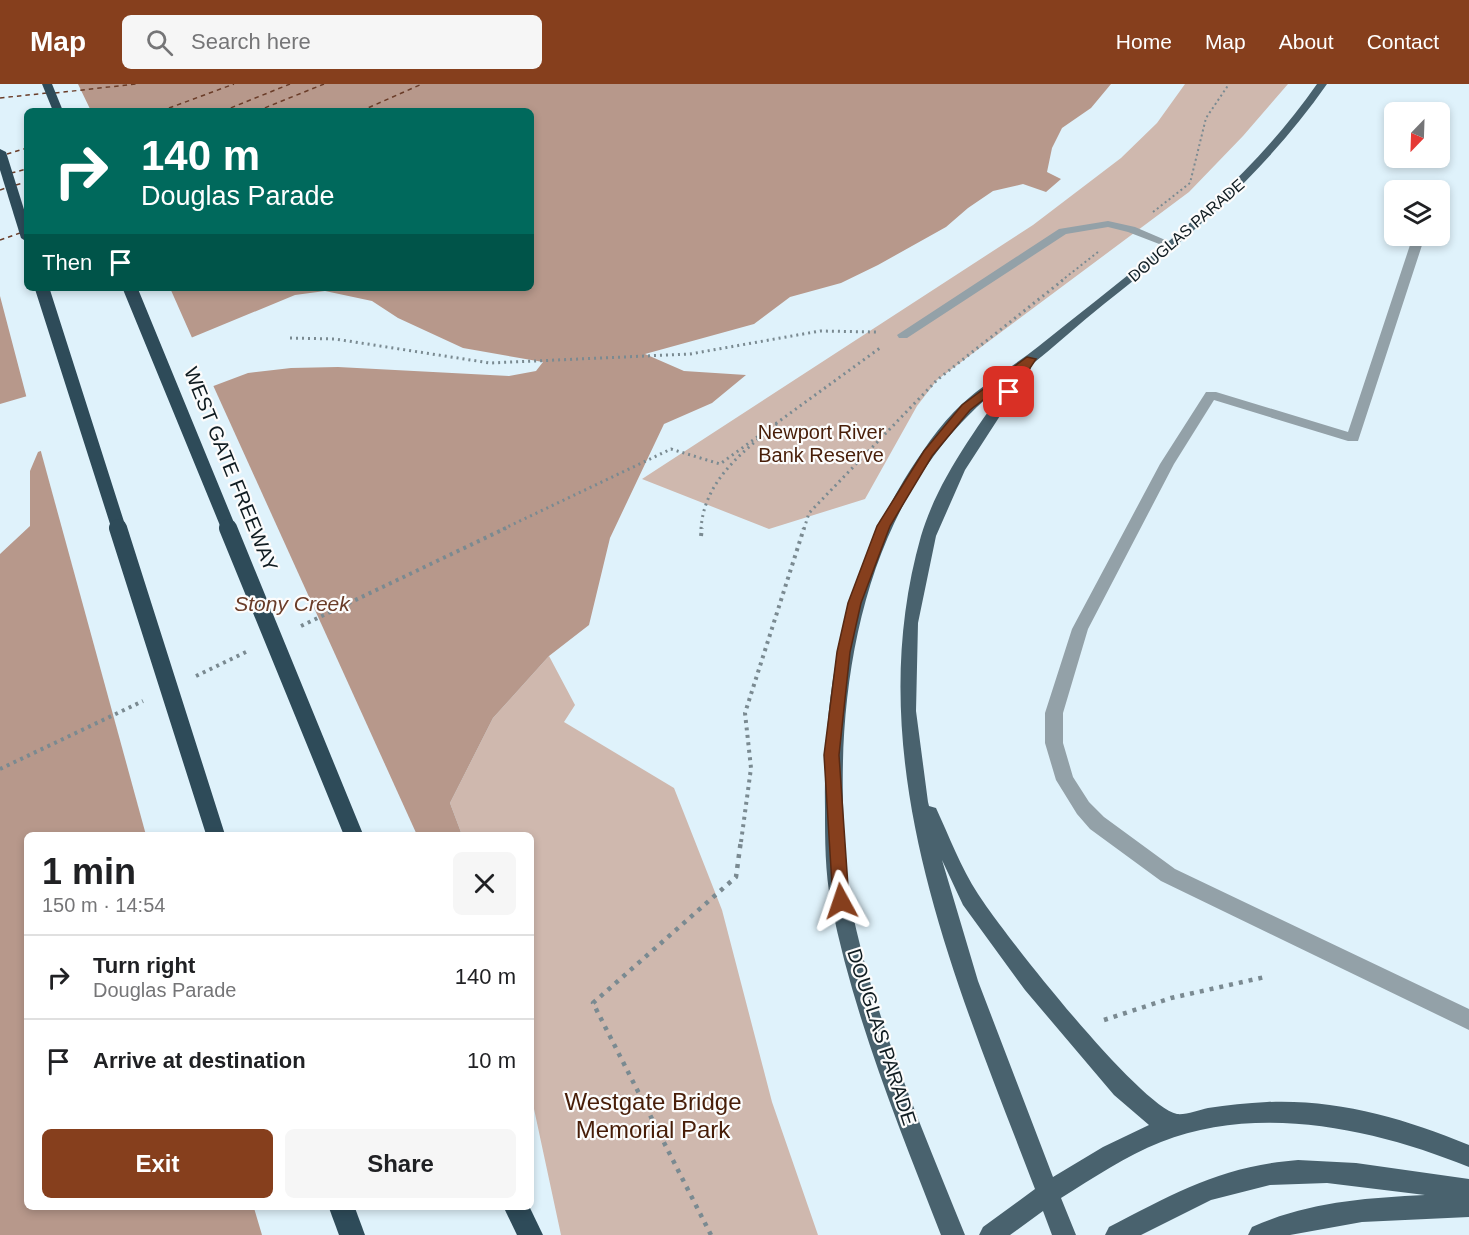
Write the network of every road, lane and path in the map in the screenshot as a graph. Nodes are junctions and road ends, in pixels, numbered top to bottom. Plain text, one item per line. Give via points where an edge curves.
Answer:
1 (47, 84) edge
2 (1322, 84) edge
3 (57, 108) edge
4 (0, 152) edge
5 (24, 228) edge
6 (1172, 245) junction
7 (1416, 246) edge
8 (43, 291) edge
9 (131, 291) edge
10 (869, 331) dead end
11 (903, 335) joint
12 (290, 338) dead end
13 (1031, 359) junction
14 (671, 449) dead end
15 (701, 536) dead end
16 (293, 630) dead end
17 (251, 650) dead end
18 (188, 679) dead end
19 (146, 699) dead end
20 (914, 766) junction
21 (0, 769) edge
22 (215, 832) edge
23 (352, 832) edge
24 (1265, 977) dead end
25 (1469, 1020) edge
26 (1101, 1021) dead end
27 (1180, 1126) junction
28 (1469, 1156) edge
29 (1469, 1191) edge
30 (1048, 1192) junction
31 (1469, 1205) edge
32 (343, 1210) edge
33 (518, 1210) edge
34 (352, 1235) edge
35 (530, 1235) edge
36 (953, 1235) edge
37 (991, 1235) edge
38 (1064, 1235) edge
39 (1117, 1235) edge
40 (1260, 1235) edge

1 - 3 highway
2 - 6 main road, DOUGLAS PARADE via 1267,157 1229,197
4 - 5 highway
6 - 11 lane via 1108,224 1063,231
6 - 13 main road, DOUGLAS PARADE
7 - 25 lane via 1353,438 1210,395 1167,464 1084,619 1056,700 1054,743 1065,780 1083,808 1138,855 1199,891
8 - 22 highway, bridge
9 - 23 highway, WEST GATE FREEWAY, bridge
10 - 12 path via 812,332 690,354 490,363 335,339
11 - 15 path via 786,417 727,467 706,497
13 - 20 main road, DOUGLAS PARADE via 957,473 920,564 908,678
13 - 36 main road, DOUGLAS PARADE via 981,394 952,423 902,493 884,526 854,603 831,755 841,901 862,989
14 - 16 path
17 - 18 path
19 - 21 path
20 - 27 main road via 924,801 952,866 1000,942 1122,1087 1155,1116
20 - 30 main road, DOUGLAS PARADE via 931,866 943,908
24 - 26 path via 1171,998
27 - 28 main road via 1254,1114 1335,1114 1382,1124
27 - 30 main road via 1155,1134
29 - 39 main road via 1349,1174 1272,1174 1219,1186
30 - 37 main road
30 - 38 main road, DOUGLAS PARADE
31 - 40 main road via 1310,1219
32 - 34 highway
33 - 35 highway

